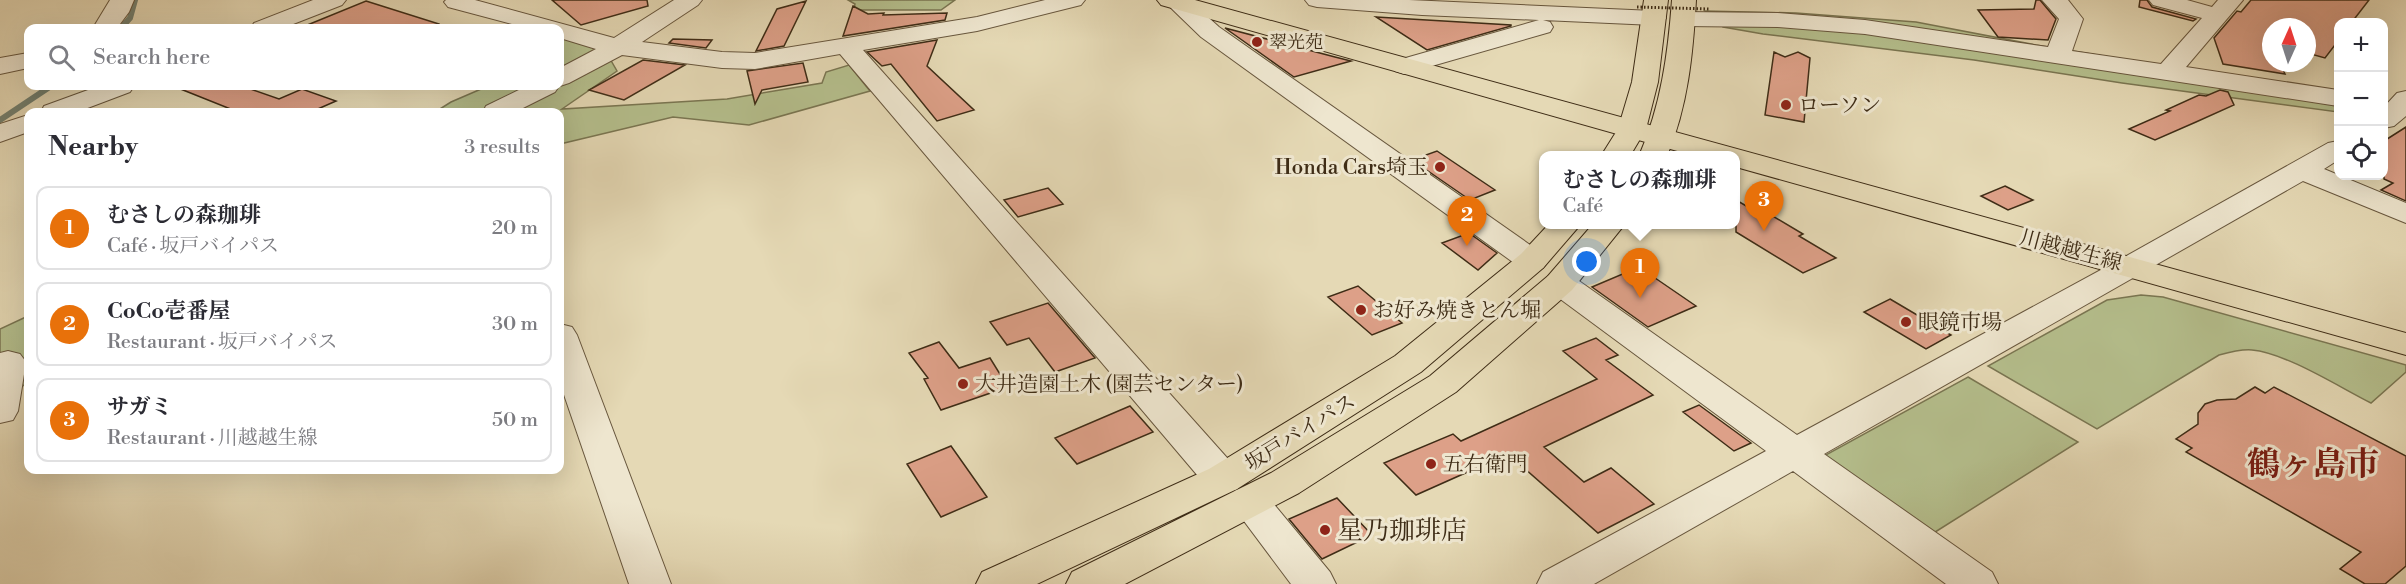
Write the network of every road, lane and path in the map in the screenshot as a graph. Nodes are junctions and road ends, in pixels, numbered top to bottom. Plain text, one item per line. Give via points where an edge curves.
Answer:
1 (122, 0) edge
2 (334, 0) edge
3 (690, 0) edge
4 (1073, 0) edge
5 (1317, 0) edge
6 (2054, 0) edge
7 (2161, 0) edge
8 (1174, 1) edge
9 (456, 2) dead end
10 (1649, 8) edge
11 (2224, 8) edge
12 (1684, 9) edge
13 (1709, 9) dead end
14 (108, 24) edge
15 (273, 24) edge
16 (537, 24) edge
17 (1541, 27) dead end
18 (564, 32) edge
19 (846, 46) junction
20 (618, 47) junction
21 (2058, 55) junction
22 (24, 62) edge
23 (0, 66) edge
24 (1404, 66) junction
25 (2168, 72) junction
26 (564, 76) edge
27 (111, 90) edge
28 (538, 90) edge
29 (2334, 97) edge
30 (64, 108) edge
31 (504, 108) edge
32 (24, 125) edge
33 (1632, 129) junction
34 (0, 134) edge
35 (1657, 146) edge
36 (1618, 151) edge
37 (1692, 151) edge
38 (2334, 151) edge
39 (1740, 159) edge
40 (2301, 170) junction
41 (2406, 213) edge
42 (1564, 229) edge
43 (1605, 229) edge
44 (2132, 266) junction
45 (1546, 272) junction
46 (2406, 344) edge
47 (564, 345) edge
48 (12, 360) edge
49 (0, 411) edge
50 (1795, 454) junction
51 (1236, 490) junction
52 (650, 584) edge
53 (997, 584) edge
54 (1087, 584) edge
55 (1314, 584) edge
56 (1558, 584) edge
57 (1977, 584) edge

1 - 14 street
2 - 15 street
3 - 20 street
4 - 19 street via 977,24
5 - 10 street via 1422,8
6 - 21 street via 2071,19
7 - 11 street
8 - 24 main road
8 - 45 street via 1210,32
9 - 16 street
10 - 13 path, bridge
10 - 33 main road via 1645,82
11 - 25 street
12 - 21 street via 1865,27
12 - 35 main road via 1674,88
17 - 24 street
18 - 20 street
19 - 20 street via 755,62
19 - 51 street
20 - 26 street
21 - 25 street
22 - 23 street
24 - 33 main road
25 - 29 street
27 - 30 street
28 - 31 street
32 - 34 street
33 - 35 main road
33 - 36 main road
35 - 37 main road
38 - 40 street
39 - 44 main road, 川越越生線
40 - 41 street
40 - 44 street
42 - 45 main road, 坂戸バイパス
43 - 45 main road, 坂戸バイパス
44 - 46 main road, 川越越生線
44 - 50 street
45 - 50 street
45 - 51 main road, 坂戸バイパス via 1408,364
47 - 52 street
48 - 49 street
50 - 56 street
50 - 57 street
51 - 53 main road, 坂戸バイパス
51 - 54 main road, 坂戸バイパス
51 - 55 street

